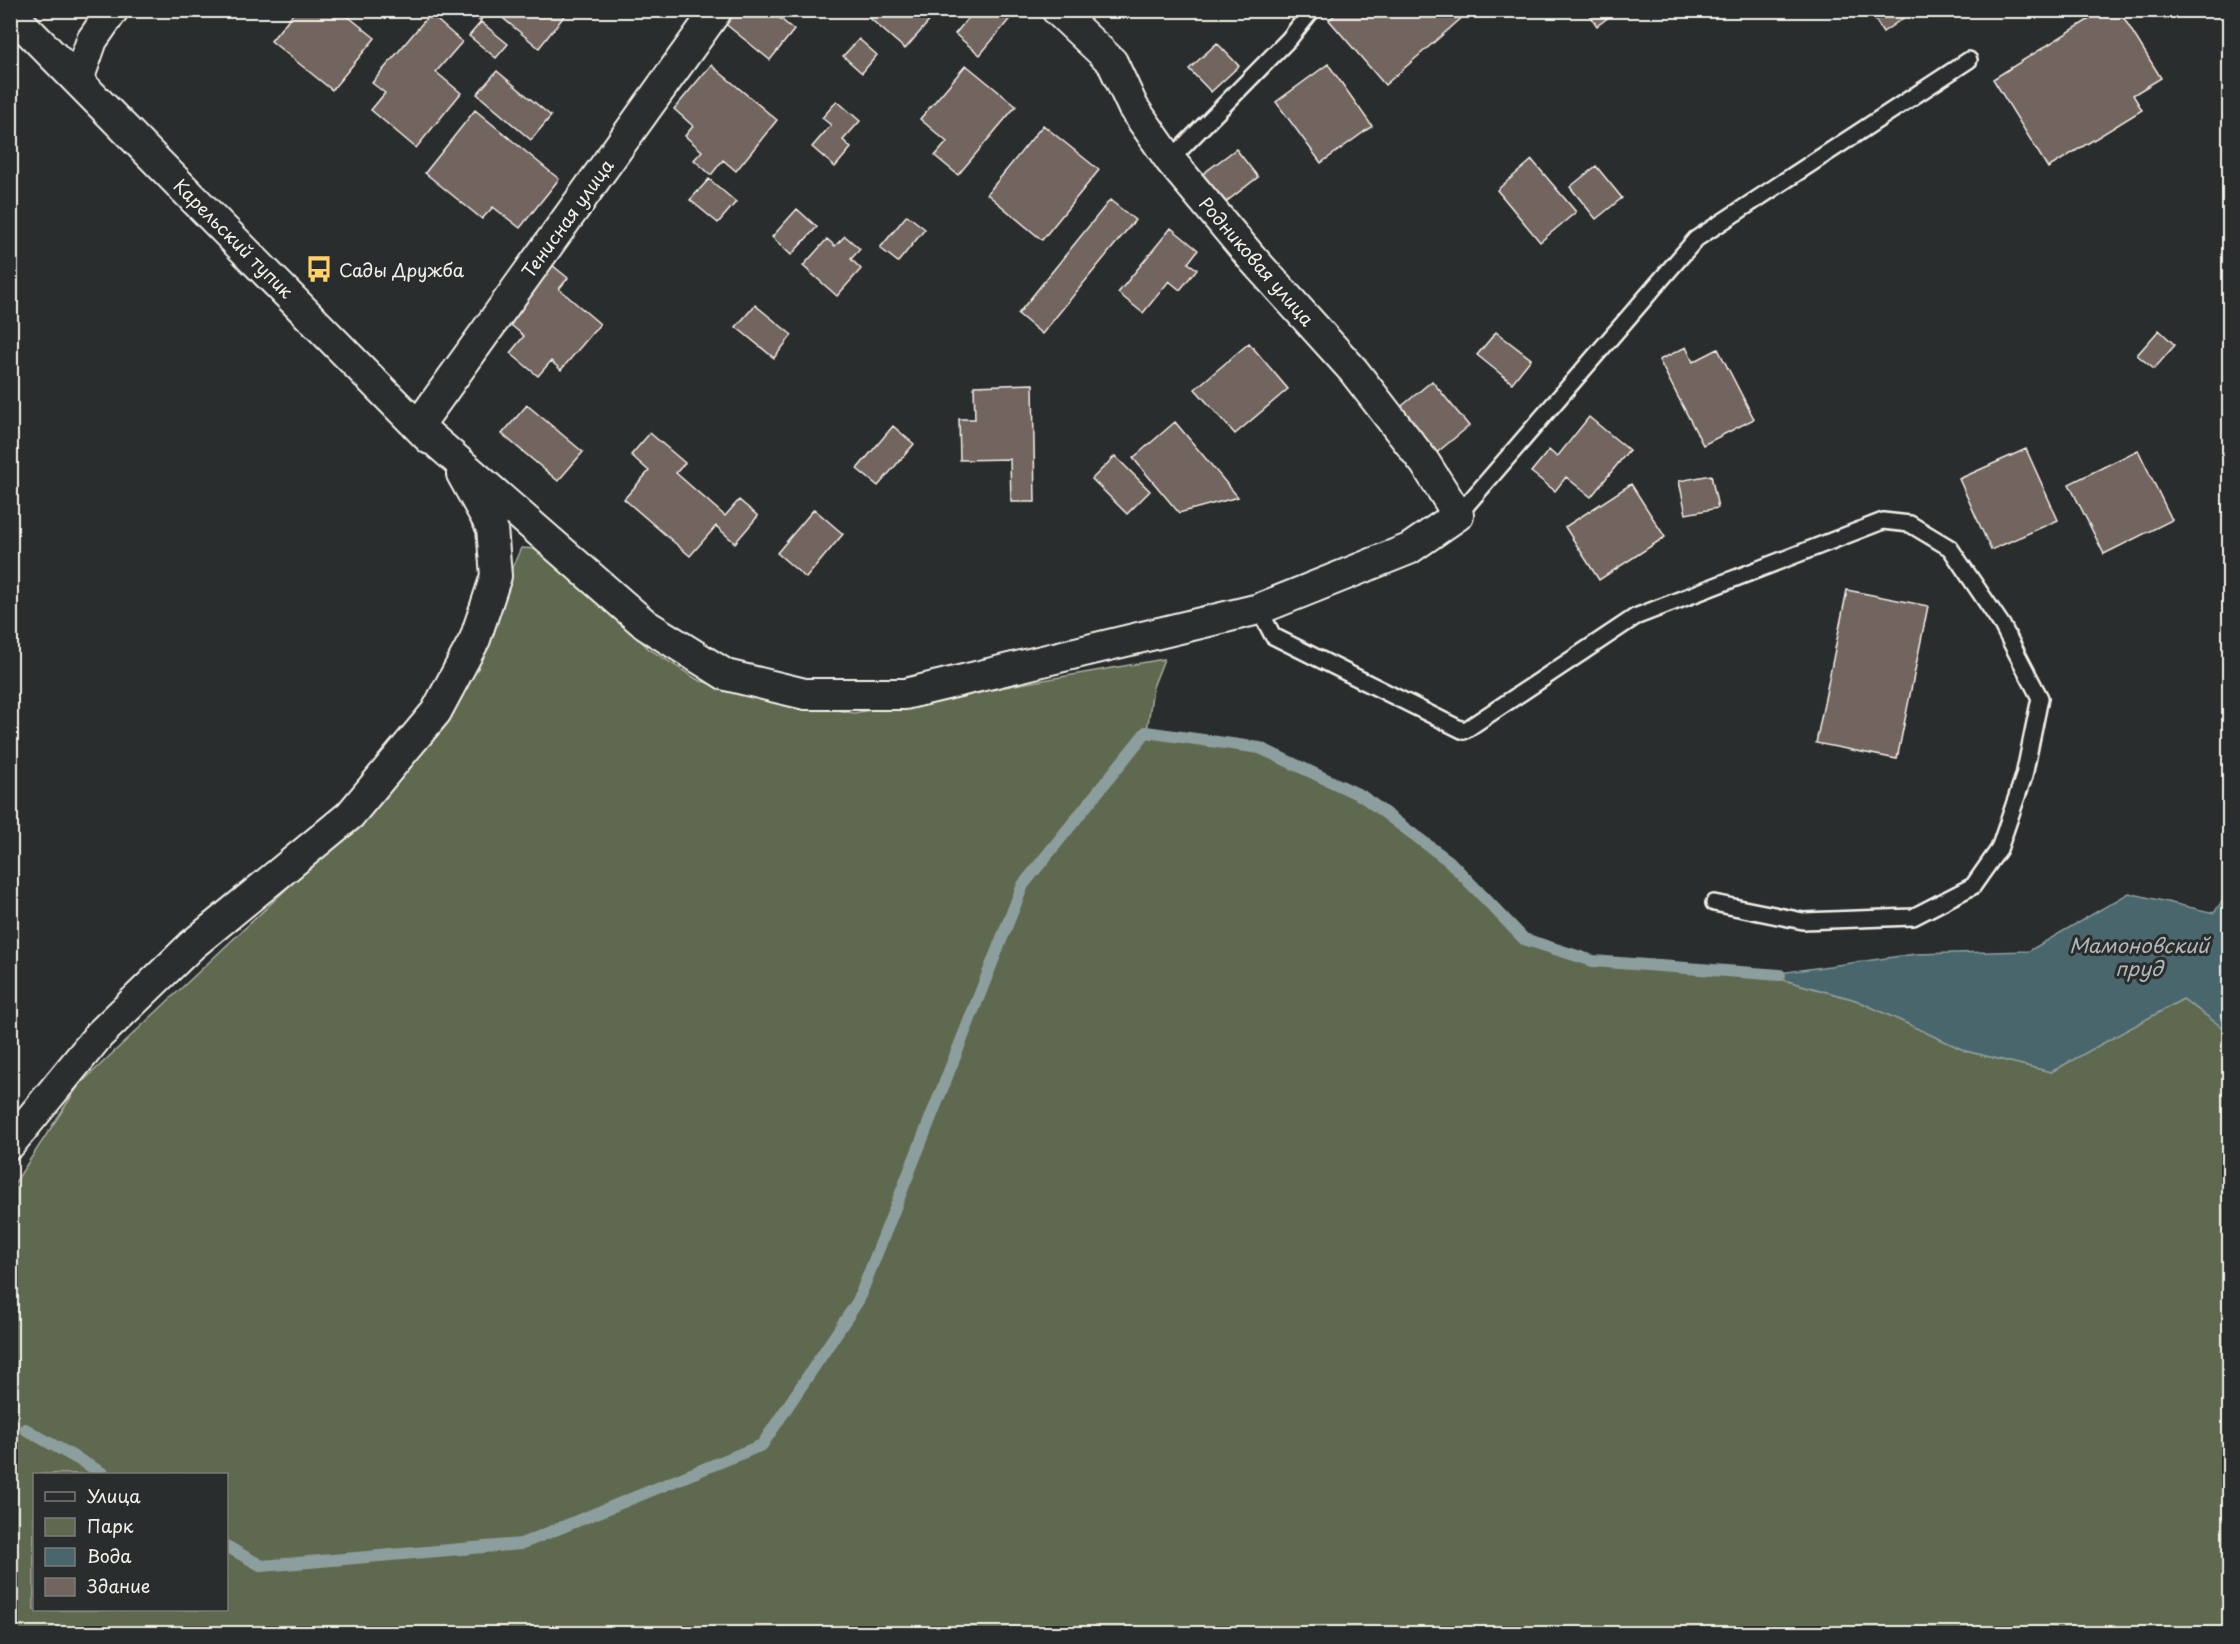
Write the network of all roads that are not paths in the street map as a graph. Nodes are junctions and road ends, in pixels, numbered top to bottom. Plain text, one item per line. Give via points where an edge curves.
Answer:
1 (113, 10) edge
2 (717, 10) edge
3 (1057, 10) edge
4 (1312, 10) edge
5 (10, 12) edge
6 (1969, 60) dead end
7 (78, 80) junction
8 (1170, 160) junction
9 (418, 426) junction
10 (1458, 515) junction
11 (1260, 609) junction
12 (1714, 903) dead end
13 (10, 1144) edge

1 - 7 street via 92,40
2 - 9 street, Тенисная улица
3 - 8 street, Родниковая улица via 1112,62 1133,107
4 - 8 lane via 1289,39
5 - 7 street, Карельский тупик
6 - 10 lane via 1696,239
7 - 9 street, Карельский тупик
8 - 10 street, Родниковая улица via 1353,370 1425,464
9 - 11 street via 646,625 726,675 805,694 905,694
9 - 13 street, Карельский тупик via 457,465 492,528 496,576 475,639 435,712 350,815 192,945 99,1035
10 - 11 street via 1409,549
11 - 12 lane via 1273,636 1464,731 1635,617 1883,521 1910,524 1950,548 2002,625 2040,698 2024,776 1999,849 1973,886 1913,917 1803,921

